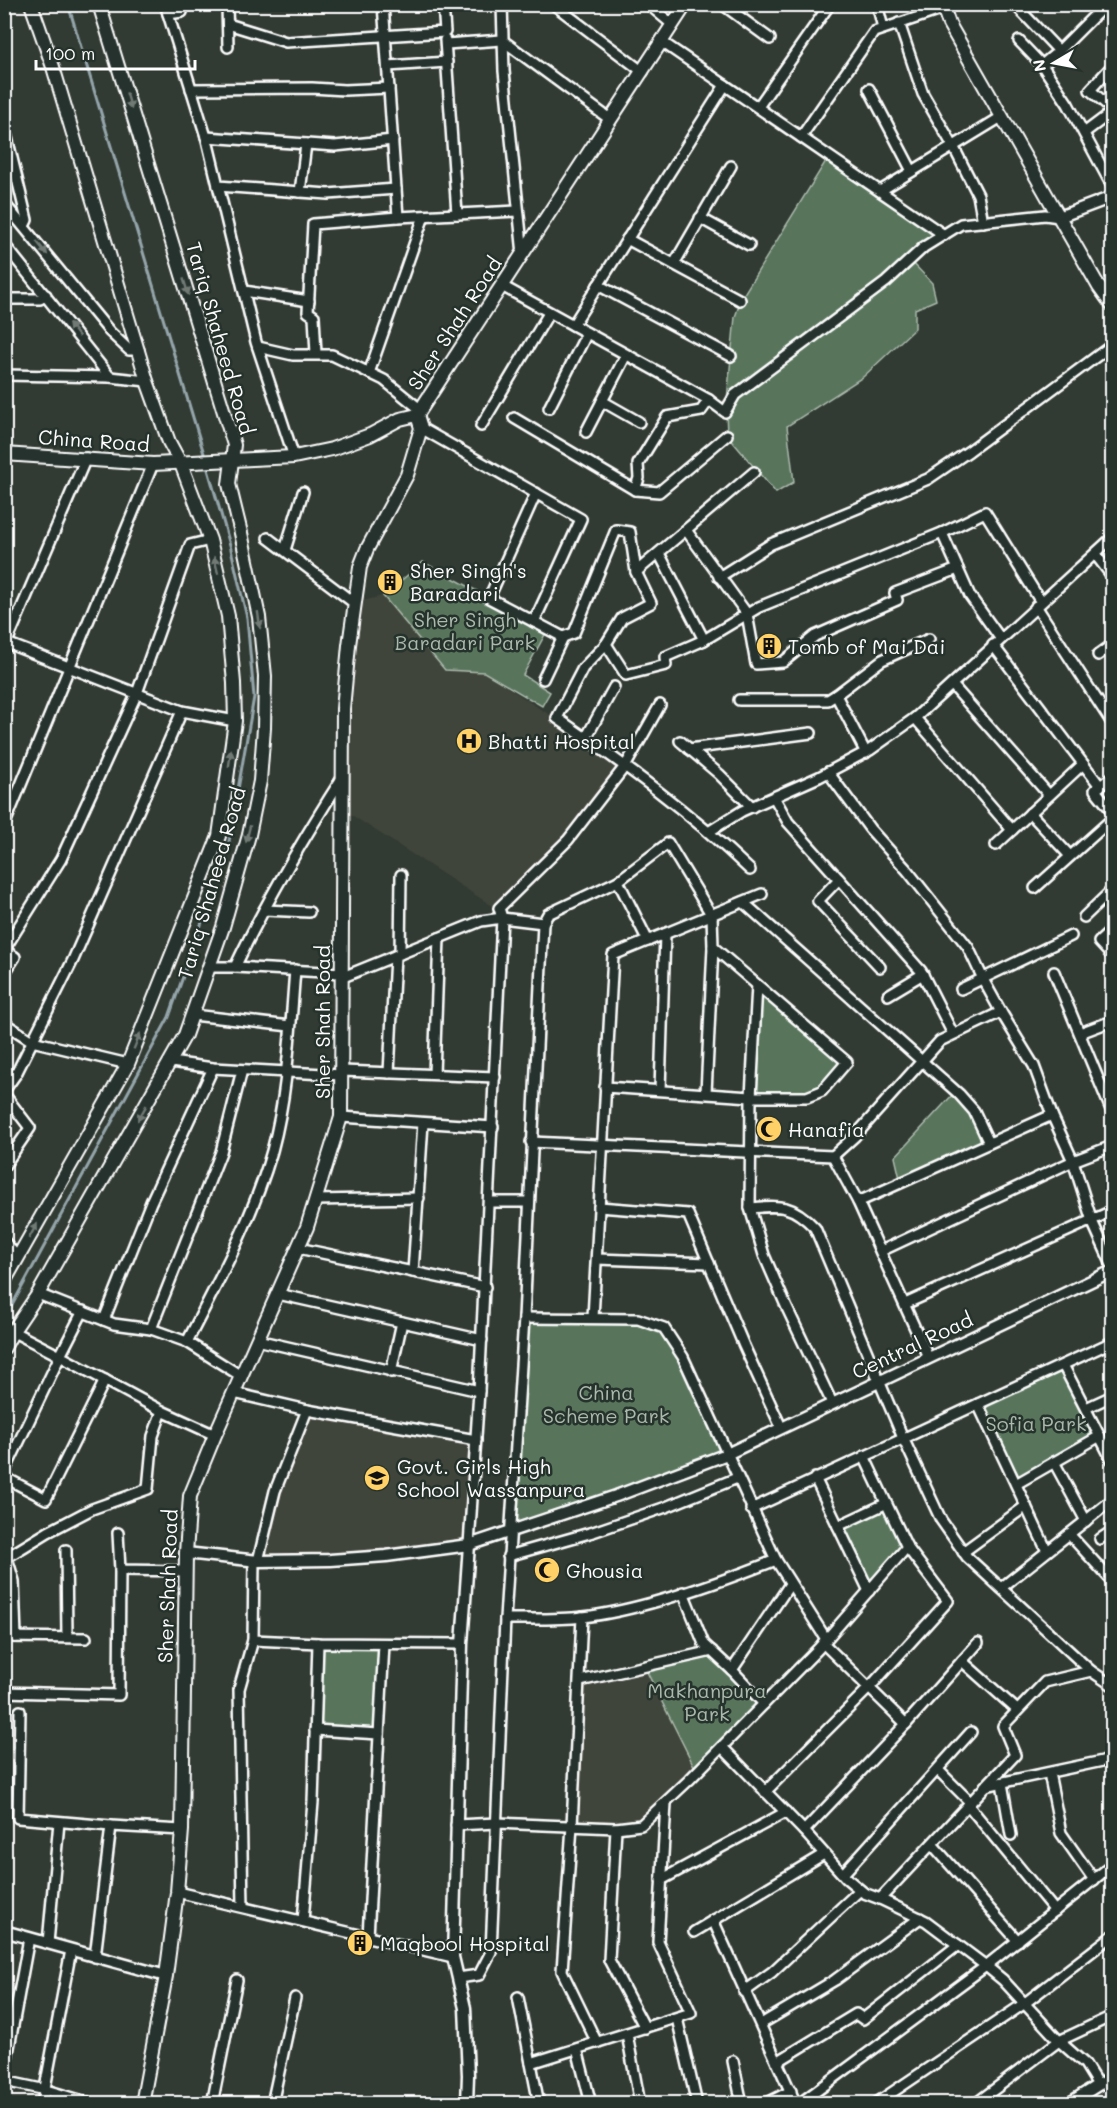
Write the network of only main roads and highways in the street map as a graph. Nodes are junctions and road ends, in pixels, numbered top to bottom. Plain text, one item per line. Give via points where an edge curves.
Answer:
1 (31, 4) edge
2 (99, 4) edge
3 (686, 4) edge
4 (943, 7) edge
5 (1113, 305) edge
6 (419, 412) junction
7 (5, 456) edge
8 (231, 460) junction
9 (186, 463) junction
10 (4, 1282) edge
11 (9, 1329) edge
12 (4, 1348) edge
13 (142, 2103) edge

1 - 9 main road, Tariq Shaheed Road via 147,381 169,442
2 -> 8 main road, Tariq Shaheed Road via 234,445
3 - 6 main road, Sher Shah Road
4 - 5 main road via 1059,217
6 - 8 main road via 332,449 294,457
6 - 13 main road, Sher Shah Road via 421,428 407,475 367,549 354,603 344,709 341,1117 298,1248 190,1496 185,1571 182,1830 166,1976
7 - 9 main road, China Road
8 - 9 main road, China Road
8 -> 11 main road, Tariq Shaheed Road via 229,484 259,617 265,676 260,781 249,835 193,1015 171,1062 38,1294
10 -> 9 main road, Tariq Shaheed Road via 128,1064 219,836 235,721 228,616
11 - 12 main road, Tariq Shaheed Road

